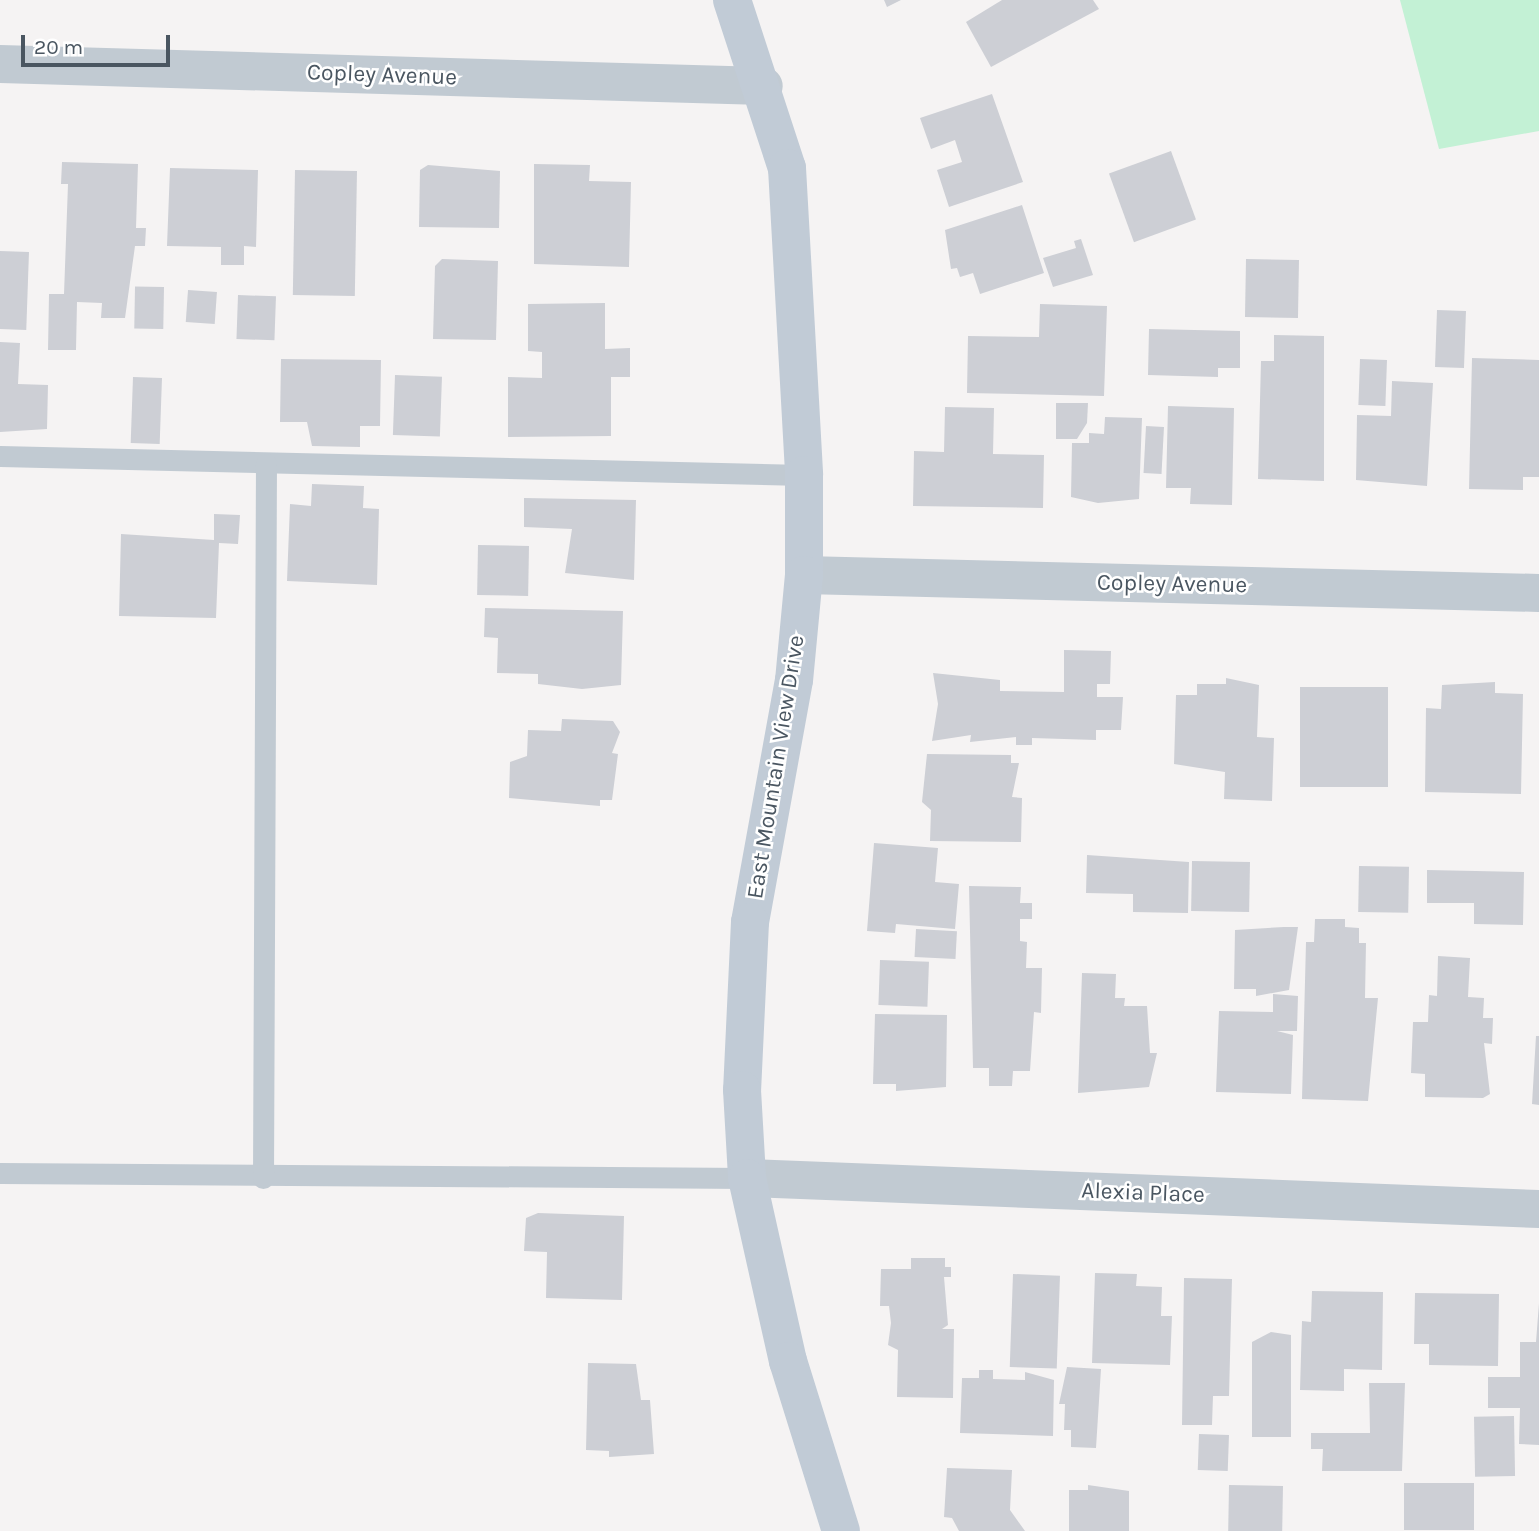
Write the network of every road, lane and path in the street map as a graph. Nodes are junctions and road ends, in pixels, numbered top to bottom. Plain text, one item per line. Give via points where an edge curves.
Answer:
1 (732, 0) edge
2 (0, 64) edge
3 (764, 86) junction
4 (0, 456) edge
5 (267, 464) junction
6 (804, 475) junction
7 (804, 575) junction
8 (1539, 593) edge
9 (0, 1173) edge
10 (263, 1178) junction
11 (747, 1178) junction
12 (1539, 1209) edge
13 (841, 1531) edge

1 - 3 street, East Mountain View Drive
2 - 3 street, Copley Avenue
3 - 6 street, East Mountain View Drive via 787,168
4 - 5 lane
5 - 6 lane
5 - 10 lane
6 - 7 street, East Mountain View Drive
7 - 8 street, Copley Avenue
7 - 11 street, East Mountain View Drive via 794,680 750,922 742,1090
9 - 10 lane
10 - 11 lane
11 - 12 street, Alexia Place
11 - 13 street, East Mountain View Drive via 788,1361

